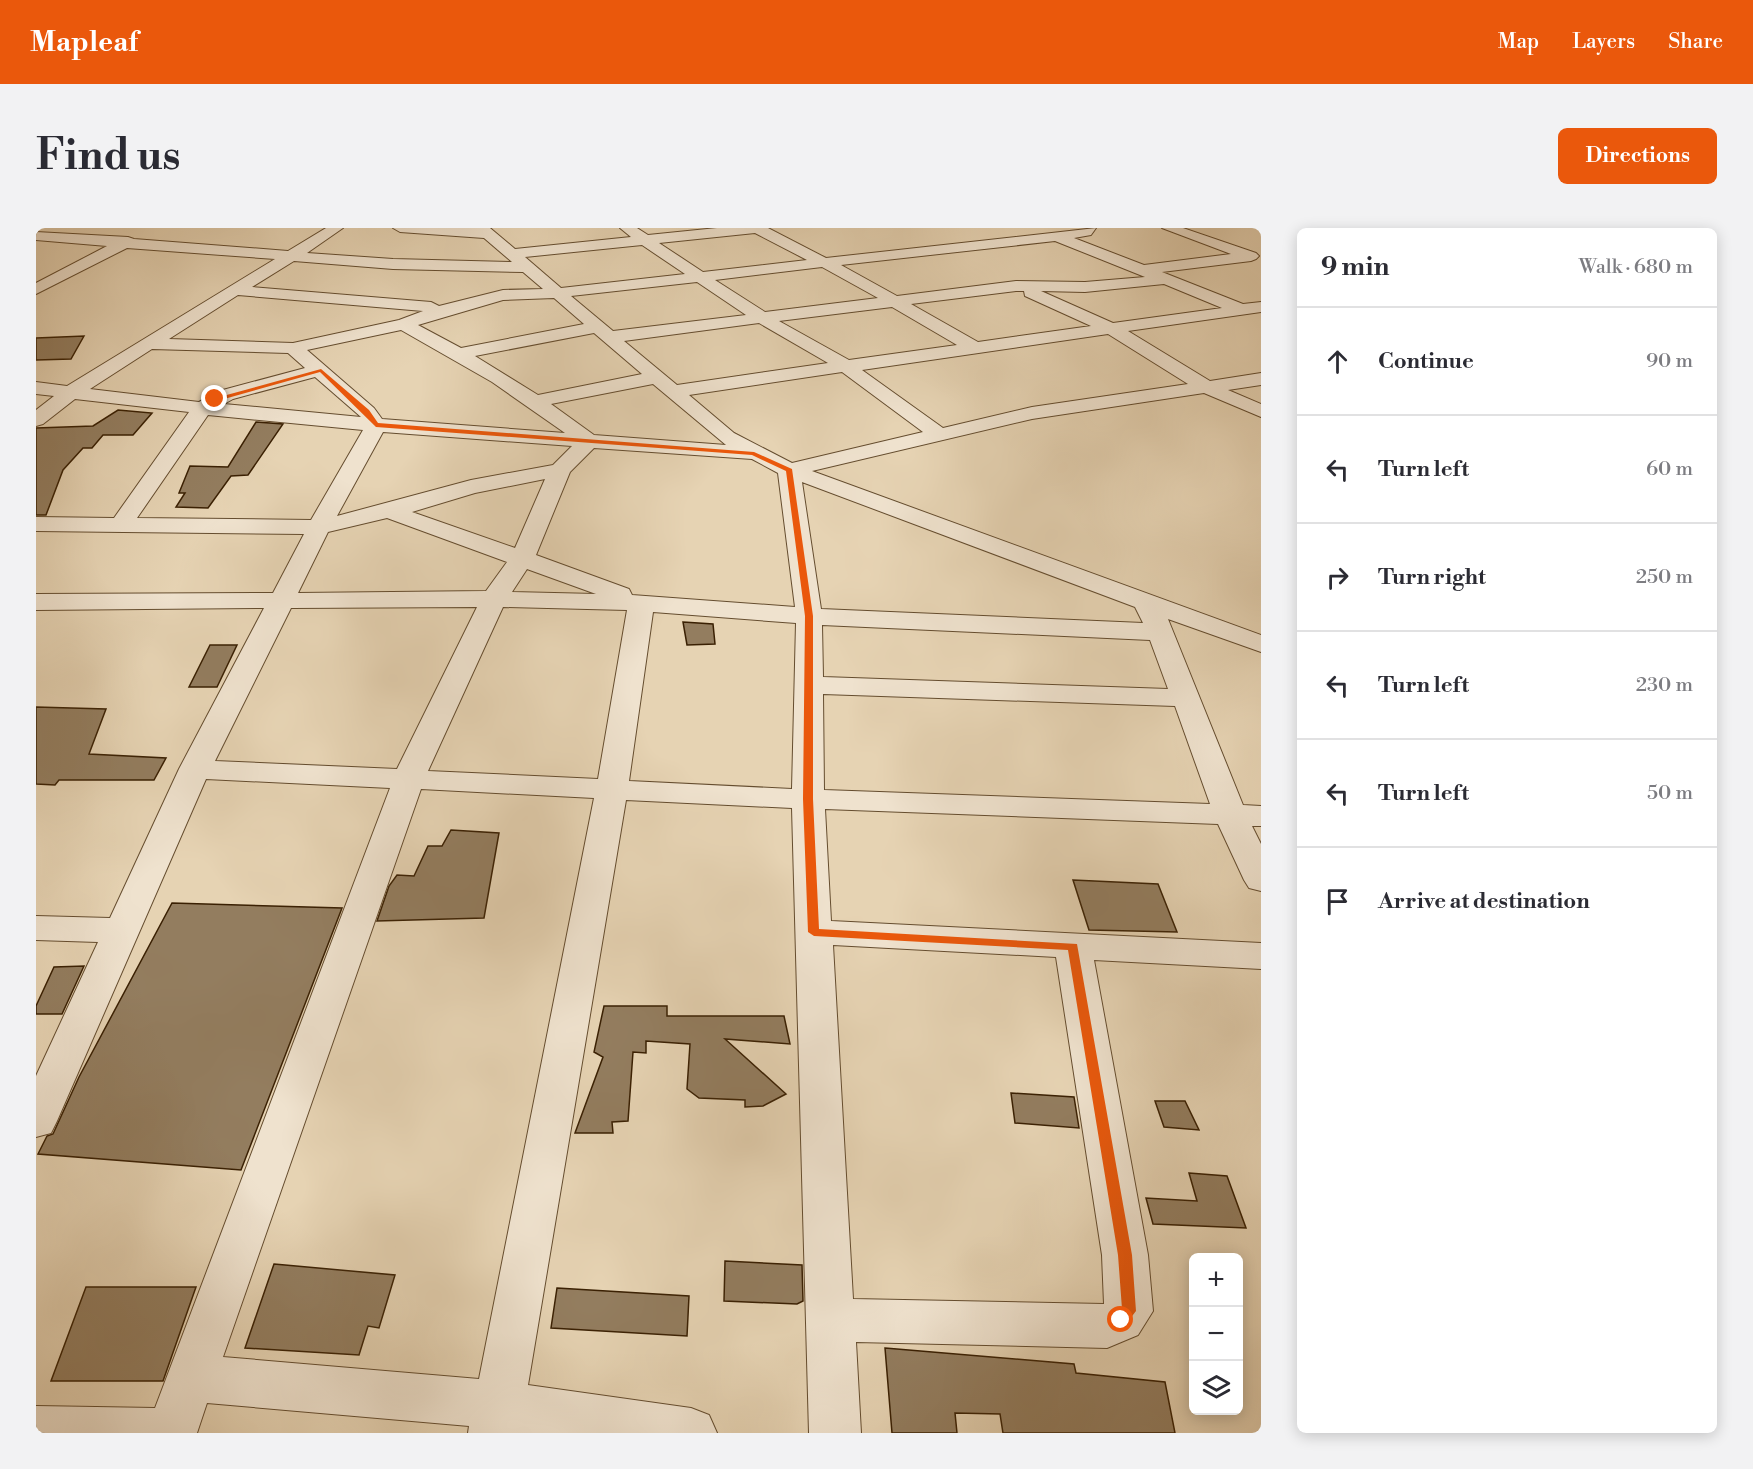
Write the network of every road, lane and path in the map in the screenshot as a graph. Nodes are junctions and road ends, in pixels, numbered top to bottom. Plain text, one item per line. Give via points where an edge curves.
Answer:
1 (336, 228) edge
2 (400, 228) edge
3 (627, 228) edge
4 (758, 228) edge
5 (1037, 228) edge
6 (1169, 228) edge
7 (151, 229) edge
8 (1104, 229) edge
9 (1087, 230) edge
10 (485, 231) edge
11 (36, 236) edge
12 (1057, 236) junction
13 (920, 238) dead end
14 (645, 240) junction
15 (126, 242) junction
16 (941, 249) junction
17 (293, 254) junction
18 (1256, 258) edge
19 (96, 260) junction
20 (520, 260) junction
21 (962, 260) dead end
22 (119, 262) dead end
23 (821, 262) junction
24 (393, 264) junction
25 (1141, 270) junction
26 (240, 271) dead end
27 (260, 272) junction
28 (994, 276) dead end
29 (700, 277) junction
30 (1163, 280) junction
31 (413, 282) dead end
32 (1016, 286) junction
33 (36, 289) edge
34 (232, 290) junction
35 (459, 290) dead end
36 (558, 293) junction
37 (503, 295) junction
38 (895, 302) junction
39 (447, 309) junction
40 (1252, 309) edge
41 (762, 318) junction
42 (1261, 318) edge
43 (403, 324) junction
44 (1114, 330) junction
45 (604, 332) junction
46 (150, 344) junction
47 (293, 348) junction
48 (975, 348) junction
49 (462, 353) junction
50 (844, 365) junction
51 (321, 370) junction
52 (1261, 379) edge
53 (665, 384) junction
54 (36, 388) edge
55 (1208, 388) junction
56 (71, 392) junction
57 (537, 401) junction
58 (202, 408) junction
59 (1261, 411) edge
60 (36, 420) edge
61 (376, 425) junction
62 (938, 434) junction
63 (589, 441) junction
64 (754, 453) junction
65 (560, 470) junction
66 (789, 470) junction
67 (389, 511) junction
68 (36, 524) edge
69 (121, 524) junction
70 (319, 527) junction
71 (523, 557) junction
72 (494, 599) junction
73 (282, 601) junction
74 (1146, 602) junction
75 (641, 603) junction
76 (39, 605) edge
77 (809, 616) junction
78 (1161, 632) junction
79 (1261, 644) edge
80 (809, 685) junction
81 (1186, 698) junction
82 (195, 769) junction
83 (409, 778) junction
84 (612, 789) junction
85 (808, 799) junction
86 (1230, 813) junction
87 (1261, 816) edge
88 (1261, 880) edge
89 (36, 928) edge
90 (122, 931) junction
91 (814, 932) junction
92 (1073, 946) junction
93 (1261, 956) edge
94 (36, 1121) edge
95 (830, 1320) junction
96 (192, 1378) junction
97 (496, 1419) edge
98 (36, 1431) edge
99 (170, 1433) edge
100 (692, 1433) edge
101 (835, 1433) edge

1 - 17 street
2 - 10 street
3 - 14 street
4 - 14 street
4 - 23 street
5 - 12 street
6 - 18 street
7 - 15 street
8 - 9 street
9 - 12 street
10 - 20 street
11 - 15 street
12 - 16 street
12 - 25 street
13 - 16 street
14 - 20 street
14 - 29 street
15 - 17 street
15 - 19 street
16 - 21 street
16 - 23 street
17 - 24 street
17 - 27 street
18 - 25 street
19 - 22 street
19 - 33 street
20 - 24 street
20 - 36 street
23 - 29 street
23 - 38 street
24 - 31 street
25 - 30 street
25 - 32 street
26 - 27 street
27 - 34 street
28 - 32 street
29 - 36 street
29 - 41 street
30 - 32 street via 1084,287
30 - 40 street
32 - 38 street
32 - 44 street
34 - 39 street
34 - 46 street
35 - 37 street
36 - 37 street
36 - 45 street
37 - 39 street
38 - 41 street
38 - 48 street
39 - 43 street
40 - 42 street
40 - 44 street
41 - 45 street
41 - 50 street
43 - 47 street
43 - 49 street
44 - 48 street
44 - 55 street
45 - 49 street
45 - 53 street
46 - 47 street
46 - 56 street
47 - 51 street
48 - 50 street
49 - 57 street
50 - 53 street
50 - 62 street
51 - 58 street via 226,395
51 - 61 street
52 - 55 street
53 - 57 street
53 - 64 street via 727,437
54 - 56 street
55 - 59 street
55 - 62 street via 1032,413
56 - 58 street
56 - 60 street
57 - 63 street
58 - 61 street
58 - 69 street
61 - 63 street
61 - 70 street
62 - 66 street
63 - 64 street
63 - 65 street
64 - 66 street
65 - 67 street via 471,487
65 - 71 street
66 - 74 street
66 - 77 street
67 - 70 street
67 - 71 street via 472,543
68 - 69 street
69 - 70 street
70 - 73 street
71 - 72 street
71 - 75 street
72 - 73 street
72 - 75 street
72 - 83 street
73 - 76 street
73 - 82 street
74 - 78 street
74 - 79 street
75 - 77 street
75 - 84 street
77 - 78 street
77 - 80 street
78 - 81 street
80 - 81 street
80 - 85 street
81 - 86 street
82 - 83 street
82 - 90 street
83 - 84 street
83 - 96 street
84 - 85 street
84 - 97 street
85 - 86 street
85 - 91 street
86 - 87 street
86 - 88 street
89 - 90 street
90 - 94 street
91 - 92 street
91 - 95 street
92 - 93 street
92 - 95 street via 1125,1255 1129,1311 1107,1326
95 - 101 street
96 - 97 street
96 - 99 street
97 - 100 street
98 - 99 street

